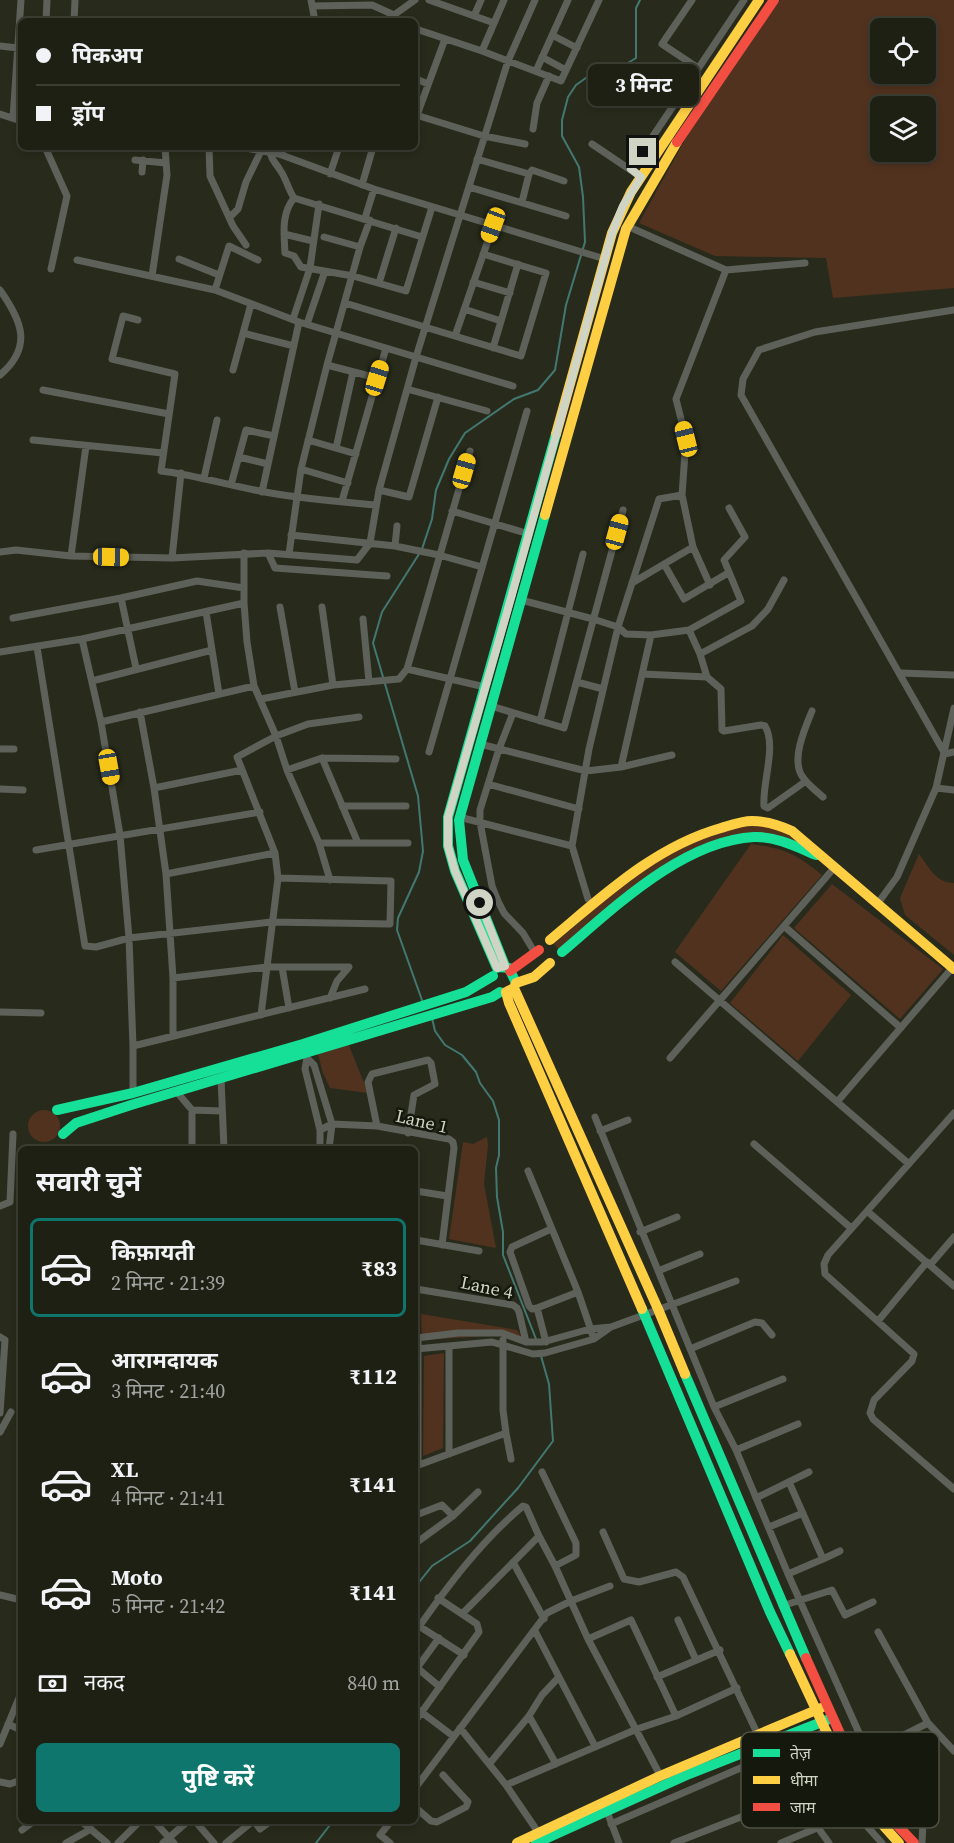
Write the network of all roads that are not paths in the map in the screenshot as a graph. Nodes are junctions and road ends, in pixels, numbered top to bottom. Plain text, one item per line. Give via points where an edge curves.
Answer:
1 (21, 0) edge
2 (47, 0) edge
3 (75, 0) edge
4 (415, 0) edge
5 (429, 0) edge
6 (481, 0) edge
7 (504, 0) edge
8 (535, 0) edge
9 (568, 0) edge
10 (599, 0) edge
11 (692, 0) edge
12 (744, 0) edge
13 (773, 0) edge
14 (373, 2) edge
15 (312, 3) edge
16 (449, 3) edge
17 (756, 4) edge
18 (764, 15) junction
19 (474, 16) junction
20 (20, 18) edge
21 (46, 18) edge
22 (74, 18) edge
23 (314, 18) edge
24 (390, 18) edge
25 (392, 18) edge
26 (494, 23) junction
27 (418, 32) edge
28 (552, 35) junction
29 (445, 39) junction
30 (0, 46) edge
31 (18, 48) joint
32 (577, 48) junction
33 (482, 51) junction
34 (542, 57) junction
35 (508, 62) junction
36 (698, 68) junction
37 (566, 70) junction
38 (536, 71) junction
39 (549, 76) junction
40 (418, 80) edge
41 (428, 84) junction
42 (693, 109) junction
43 (418, 110) edge
44 (0, 114) edge
45 (418, 116) edge
46 (13, 118) junction
47 (18, 120) edge
48 (533, 129) dead end
49 (484, 136) junction
50 (525, 144) dead end
51 (592, 144) dead end
52 (46, 150) edge
53 (165, 150) edge
54 (209, 150) edge
55 (261, 150) joint
56 (283, 150) edge
57 (338, 150) edge
58 (371, 150) edge
59 (270, 153) junction
60 (279, 154) junction
61 (477, 159) junction
62 (135, 160) dead end
63 (143, 160) junction
64 (166, 163) junction
65 (631, 169) junction
66 (142, 172) dead end
67 (330, 174) junction
68 (529, 174) junction
69 (641, 177) junction
70 (564, 181) dead end
71 (362, 185) junction
72 (469, 187) junction
73 (374, 189) junction
74 (294, 198) junction
75 (522, 202) junction
76 (319, 204) junction
77 (432, 207) junction
78 (461, 216) junction
79 (566, 216) dead end
80 (230, 217) junction
81 (368, 219) junction
82 (493, 225) junction
83 (627, 226) junction
84 (396, 228) junction
85 (284, 234) junction
86 (324, 237) dead end
87 (422, 237) junction
88 (313, 241) junction
89 (246, 245) dead end
90 (360, 247) junction
91 (483, 254) junction
92 (605, 258) junction
93 (179, 259) dead end
94 (77, 260) dead end
95 (258, 260) dead end
96 (806, 263) dead end
97 (518, 264) junction
98 (310, 268) junction
99 (51, 269) dead end
100 (726, 270) junction
101 (325, 271) junction
102 (219, 275) junction
103 (152, 276) junction
104 (353, 276) junction
105 (473, 282) junction
106 (379, 283) junction
107 (0, 290) edge
108 (215, 290) junction
109 (510, 293) junction
110 (8, 301) junction
111 (345, 303) junction
112 (251, 304) junction
113 (0, 305) edge
114 (464, 309) junction
115 (954, 310) edge
116 (138, 320) dead end
117 (296, 320) junction
118 (501, 321) junction
119 (307, 324) junction
120 (425, 328) junction
121 (243, 333) junction
122 (336, 333) junction
123 (455, 336) junction
124 (294, 346) junction
125 (386, 348) junction
126 (493, 348) junction
127 (416, 357) junction
128 (327, 365) junction
129 (233, 370) dead end
130 (353, 372) junction
131 (0, 375) edge
132 (377, 378) junction
133 (513, 386) dead end
134 (407, 389) junction
135 (43, 390) dead end
136 (438, 397) junction
137 (487, 411) dead end
138 (527, 411) dead end
139 (169, 414) junction
140 (217, 420) dead end
141 (274, 436) junction
142 (33, 440) dead end
143 (308, 440) junction
144 (86, 446) junction
145 (336, 448) junction
146 (470, 451) dead end
147 (163, 453) junction
148 (356, 454) junction
149 (239, 457) junction
150 (268, 464) junction
151 (301, 469) junction
152 (181, 473) junction
153 (204, 478) junction
154 (348, 483) junction
155 (231, 485) junction
156 (379, 490) junction
157 (262, 492) junction
158 (682, 495) junction
159 (296, 497) junction
160 (342, 501) junction
161 (375, 505) junction
162 (729, 508) dead end
163 (623, 510) dead end
164 (452, 511) junction
165 (494, 524) junction
166 (397, 526) dead end
167 (529, 534) junction
168 (291, 535) junction
169 (369, 543) junction
170 (395, 546) junction
171 (693, 548) junction
172 (0, 552) edge
173 (244, 553) junction
174 (268, 553) junction
175 (289, 554) junction
176 (583, 554) dead end
177 (440, 555) junction
178 (71, 556) junction
179 (172, 558) junction
180 (664, 564) junction
181 (482, 567) junction
182 (728, 573) junction
183 (387, 576) dead end
184 (784, 580) dead end
185 (632, 583) junction
186 (710, 585) junction
187 (244, 588) junction
188 (121, 598) junction
189 (521, 600) junction
190 (244, 603) junction
191 (280, 607) dead end
192 (322, 607) dead end
193 (206, 612) junction
194 (568, 614) junction
195 (13, 618) dead end
196 (363, 619) dead end
197 (593, 619) junction
198 (618, 627) junction
199 (127, 630) junction
200 (689, 630) junction
201 (651, 635) junction
202 (82, 639) junction
203 (37, 647) junction
204 (212, 650) junction
205 (0, 652) edge
206 (700, 654) junction
207 (136, 668) junction
208 (407, 669) junction
209 (901, 673) junction
210 (642, 674) junction
211 (954, 675) edge
212 (707, 677) junction
213 (450, 678) junction
214 (92, 681) junction
215 (371, 681) junction
216 (577, 682) junction
217 (333, 685) junction
218 (254, 686) junction
219 (485, 687) junction
220 (603, 689) junction
221 (295, 692) junction
222 (219, 694) junction
223 (261, 699) junction
224 (490, 706) junction
225 (954, 708) edge
226 (812, 711) dead end
227 (140, 712) junction
228 (513, 713) junction
229 (358, 717) dead end
230 (540, 721) junction
231 (101, 722) junction
232 (276, 736) junction
233 (480, 744) junction
234 (0, 749) edge
235 (14, 749) dead end
236 (499, 749) junction
237 (429, 752) dead end
238 (954, 752) edge
239 (945, 754) junction
240 (672, 755) dead end
241 (322, 758) junction
242 (396, 759) dead end
243 (621, 767) junction
244 (242, 770) junction
245 (287, 770) junction
246 (586, 771) junction
247 (806, 781) junction
248 (488, 784) junction
249 (154, 788) junction
250 (936, 788) junction
251 (0, 789) edge
252 (23, 790) dead end
253 (954, 790) edge
254 (823, 797) dead end
255 (342, 806) junction
256 (406, 806) dead end
257 (579, 809) junction
258 (260, 812) junction
259 (459, 817) junction
260 (480, 822) junction
261 (159, 828) junction
262 (120, 836) junction
263 (319, 843) junction
264 (358, 843) junction
265 (408, 843) dead end
266 (69, 844) junction
267 (572, 846) junction
268 (36, 850) dead end
269 (275, 853) junction
270 (822, 857) junction
271 (834, 868) junction
272 (166, 874) junction
273 (278, 878) junction
274 (330, 880) junction
275 (588, 899) dead end
276 (878, 903) junction
277 (271, 922) junction
278 (784, 926) junction
279 (169, 935) junction
280 (129, 938) junction
281 (550, 940) dead end
282 (537, 952) joint
283 (562, 952) dead end
284 (675, 962) dead end
285 (550, 963) dead end
286 (267, 967) junction
287 (282, 967) junction
288 (953, 968) edge
289 (502, 970) junction
290 (173, 978) junction
291 (365, 989) dead end
292 (509, 989) junction
293 (330, 998) junction
294 (719, 1001) junction
295 (437, 1007) junction
296 (289, 1008) junction
297 (0, 1012) edge
298 (41, 1013) dead end
299 (261, 1015) junction
300 (901, 1028) junction
301 (173, 1036) junction
302 (133, 1046) junction
303 (305, 1052) junction
304 (670, 1058) dead end
305 (221, 1078) junction
306 (176, 1091) junction
307 (133, 1098) junction
308 (837, 1102) junction
309 (57, 1110) dead end
310 (192, 1110) junction
311 (222, 1111) junction
312 (954, 1113) edge
313 (595, 1117) dead end
314 (628, 1120) dead end
315 (332, 1124) junction
316 (376, 1126) junction
317 (320, 1130) junction
318 (600, 1131) junction
319 (408, 1133) junction
320 (13, 1134) dead end
321 (63, 1134) dead end
322 (754, 1144) dead end
323 (192, 1146) edge
324 (224, 1146) edge
325 (320, 1146) edge
326 (329, 1146) edge
327 (909, 1164) junction
328 (528, 1171) dead end
329 (418, 1191) edge
330 (447, 1196) junction
331 (0, 1206) edge
332 (867, 1211) junction
333 (677, 1217) dead end
334 (851, 1228) junction
335 (551, 1229) junction
336 (640, 1232) junction
337 (954, 1237) edge
338 (418, 1240) edge
339 (442, 1245) junction
340 (479, 1251) dead end
341 (700, 1254) dead end
342 (928, 1264) junction
343 (658, 1272) junction
344 (735, 1281) dead end
345 (954, 1286) edge
346 (418, 1288) edge
347 (578, 1292) junction
348 (672, 1305) junction
349 (537, 1308) junction
350 (658, 1309) junction
351 (645, 1314) junction
352 (878, 1321) junction
353 (611, 1327) junction
354 (590, 1329) junction
355 (502, 1333) junction
356 (772, 1335) dead end
357 (0, 1337) edge
358 (418, 1338) edge
359 (594, 1339) junction
360 (529, 1342) junction
361 (545, 1342) junction
362 (503, 1344) junction
363 (449, 1346) junction
364 (418, 1349) edge
365 (690, 1349) junction
366 (783, 1379) dead end
367 (714, 1407) junction
368 (0, 1412) edge
369 (11, 1412) junction
370 (18, 1413) edge
371 (798, 1424) dead end
372 (0, 1432) edge
373 (506, 1433) junction
374 (736, 1450) junction
375 (449, 1454) junction
376 (512, 1459) dead end
377 (418, 1465) edge
378 (542, 1472) dead end
379 (809, 1472) dead end
380 (789, 1482) junction
381 (954, 1489) edge
382 (478, 1492) dead end
383 (756, 1498) junction
384 (802, 1513) junction
385 (418, 1514) edge
386 (453, 1516) junction
387 (769, 1527) junction
388 (603, 1532) dead end
389 (539, 1536) junction
390 (418, 1542) edge
391 (840, 1551) dead end
392 (823, 1559) junction
393 (513, 1562) junction
394 (555, 1566) junction
395 (788, 1574) junction
396 (610, 1586) dead end
397 (0, 1595) edge
398 (438, 1598) junction
399 (18, 1599) edge
400 (572, 1601) junction
401 (801, 1601) junction
402 (873, 1602) dead end
403 (783, 1606) junction
404 (462, 1614) junction
405 (544, 1619) junction
406 (678, 1620) dead end
407 (418, 1627) edge
408 (418, 1628) edge
409 (535, 1631) junction
410 (878, 1632) dead end
411 (439, 1638) junction
412 (588, 1639) junction
413 (720, 1650) junction
414 (464, 1654) junction
415 (696, 1660) junction
416 (418, 1665) edge
417 (418, 1670) edge
418 (559, 1677) junction
419 (657, 1677) junction
420 (440, 1687) junction
421 (737, 1688) junction
422 (18, 1700) edge
423 (822, 1708) junction
424 (418, 1710) edge
425 (529, 1716) junction
426 (676, 1716) junction
427 (928, 1723) junction
428 (8, 1724) junction
429 (827, 1724) junction
430 (460, 1728) junction
431 (18, 1729) edge
432 (637, 1729) junction
433 (757, 1732) edge
434 (765, 1732) edge
435 (804, 1732) edge
436 (810, 1732) edge
437 (831, 1732) edge
438 (859, 1732) edge
439 (910, 1732) edge
440 (936, 1732) edge
441 (939, 1735) edge
442 (453, 1736) junction
443 (741, 1743) edge
444 (0, 1744) edge
445 (595, 1746) junction
446 (954, 1751) edge
447 (741, 1753) edge
448 (490, 1763) junction
449 (556, 1764) junction
450 (741, 1764) edge
451 (443, 1775) dead end
452 (663, 1780) junction
453 (18, 1781) edge
454 (0, 1782) edge
455 (418, 1784) edge
456 (506, 1785) junction
457 (605, 1807) junction
458 (418, 1810) edge
459 (741, 1817) edge
460 (30, 1824) edge
461 (84, 1824) edge
462 (137, 1824) edge
463 (156, 1824) edge
464 (185, 1824) edge
465 (197, 1824) edge
466 (249, 1824) edge
467 (256, 1824) edge
468 (267, 1824) edge
469 (389, 1824) edge
470 (611, 1824) junction
471 (817, 1828) joint
472 (868, 1828) edge
473 (886, 1828) edge
474 (899, 1828) edge
475 (923, 1828) edge
476 (90, 1829) junction
477 (22, 1830) dead end
478 (537, 1838) edge
479 (168, 1841) edge
480 (522, 1842) edge
481 (66, 1843) edge
482 (107, 1843) edge
483 (117, 1843) edge
484 (214, 1843) edge
485 (226, 1843) edge
486 (390, 1843) edge
487 (619, 1843) edge
488 (674, 1843) edge
489 (781, 1843) edge
490 (828, 1843) edge
491 (882, 1843) edge
492 (899, 1843) edge
493 (914, 1843) edge
494 (922, 1843) edge

1 - 20 street
2 - 21 street
3 - 22 street
4 - 25 street
5 - 16 street
6 - 19 street
7 - 26 street
8 - 35 street
9 - 28 street
10 - 32 street
11 - 36 street via 662,44
12 - 36 street
13 - 18 main road
14 - 15 street
14 - 24 street
15 - 23 street
16 - 19 street
17 - 18 main road
17 - 42 main road
18 - 42 main road
19 - 26 street
26 - 33 street
27 - 29 street
28 - 32 street
28 - 34 street
29 - 33 street
29 - 41 street
30 - 31 street
31 - 46 street
32 - 37 street
33 - 35 street
34 - 37 street
34 - 38 street
35 - 38 street
35 - 49 street
36 - 65 street
37 - 39 street via 561,81
38 - 39 street
39 - 48 street via 537,103
40 - 41 street
41 - 43 street
42 - 69 main road
42 - 83 main road
44 - 46 street
45 - 49 street
46 - 47 street
49 - 50 street
49 - 61 street
51 - 65 street
52 - 99 street via 67,196
53 - 64 street
54 - 80 street via 210,176
55 - 59 street
55 - 80 street via 238,209
56 - 60 street
57 - 67 street
58 - 71 street
59 - 60 street
59 - 74 street
60 - 67 street
61 - 68 street
61 - 72 street
62 - 63 street
63 - 64 street
63 - 66 street
64 - 103 street
65 - 69 street
67 - 71 street
68 - 70 street via 532,170
68 - 75 street
69 - 92 main road via 623,206
71 - 73 street
72 - 75 street
72 - 78 street
73 - 77 street
73 - 81 street
74 - 76 street
74 - 85 street via 287,207
75 - 79 street
76 - 81 street
76 - 88 street
77 - 78 street
77 - 87 street
78 - 82 street
78 - 120 street
80 - 89 street
81 - 84 street
81 - 90 street
82 - 91 street
82 - 92 street
83 - 100 street
83 - 189 main road
84 - 87 street
84 - 106 street
85 - 88 street
85 - 98 street via 285,253 294,256 301,267
86 - 90 street
87 - 106 street via 406,291
88 - 98 street
90 - 104 street
91 - 97 street
91 - 105 street
92 - 167 main road
93 - 102 street
94 - 103 street
95 - 102 street via 229,246
96 - 100 street
97 - 109 street
97 - 126 street via 546,273 521,356
98 - 101 street
98 - 117 street
100 - 158 street via 676,399 686,439
101 - 104 street
101 - 119 street
102 - 108 street
103 - 108 street
104 - 106 street
104 - 111 street
105 - 109 street
105 - 114 street
107 - 110 street
108 - 112 street
109 - 118 street
110 - 113 street
110 - 131 street via 19,322 22,343 18,356
111 - 120 street
111 - 122 street
112 - 117 street
112 - 121 street
114 - 118 street
114 - 123 street
115 - 209 street via 815,332 759,350 743,379 741,395
116 - 139 street via 123,316 112,359 174,374
117 - 119 street
117 - 124 street
118 - 126 street
119 - 122 street
120 - 123 street
120 - 127 street
121 - 124 street
121 - 129 street
122 - 125 street
122 - 128 street
123 - 126 street
124 - 141 street
125 - 127 street
125 - 132 street
127 - 133 street
127 - 134 street
128 - 130 street
128 - 143 street
130 - 132 street
130 - 145 street
132 - 148 street
134 - 136 street
134 - 156 street
135 - 139 street
136 - 137 street
136 - 156 street via 409,497
138 - 165 street
139 - 147 street
140 - 153 street
141 - 149 street via 246,430
141 - 150 street
142 - 144 street
143 - 145 street
143 - 151 street
144 - 147 street
144 - 178 street
145 - 148 street
146 - 164 street
147 - 152 street via 161,471
148 - 154 street
149 - 150 street
149 - 155 street
150 - 157 street
151 - 154 street
151 - 159 street
152 - 153 street
152 - 179 street
153 - 155 street
154 - 160 street
155 - 157 street
156 - 161 street
157 - 159 street
158 - 171 street
158 - 185 street via 659,499
159 - 160 street
159 - 168 street
160 - 161 street
161 - 169 street
162 - 182 street via 745,539 724,560
163 - 197 street
164 - 165 street
164 - 177 street
165 - 167 street
165 - 181 street
166 - 170 street
167 - 219 main road
168 - 169 street
168 - 175 street
169 - 170 street
169 - 175 street via 357,560
170 - 177 street
171 - 180 street
171 - 186 street
172 - 178 street
173 - 174 street
173 - 179 street
173 - 187 street
174 - 175 street
174 - 183 street via 275,568
176 - 194 street
177 - 181 street
177 - 208 street
178 - 179 street
180 - 185 street
180 - 186 street via 684,599
181 - 213 street
182 - 186 street
182 - 200 street via 741,601
184 - 206 street via 768,609 752,626
185 - 198 street
187 - 188 street via 197,581
187 - 190 street
188 - 195 street
188 - 199 street
189 - 194 street
189 - 224 main road
190 - 193 street
190 - 218 street
191 - 221 street
192 - 217 street
193 - 199 street
193 - 204 street
194 - 197 street
194 - 230 street
196 - 215 street
197 - 198 street
197 - 216 street
198 - 201 street via 626,634
198 - 220 street
199 - 202 street
199 - 207 street
200 - 201 street
200 - 206 street
201 - 210 street
202 - 203 street
202 - 214 street
203 - 205 street
203 - 266 street
204 - 207 street
204 - 222 street
206 - 212 street
207 - 214 street
208 - 213 street
208 - 215 street via 399,679
209 - 211 street
209 - 239 street
210 - 212 street
210 - 243 street
212 - 247 street via 721,689 722,730 761,725 768,730 764,806 768,808
213 - 219 street
213 - 237 street
214 - 231 street
215 - 217 street
216 - 220 street
216 - 230 street via 564,728
217 - 221 street
218 - 222 street
218 - 223 street
219 - 289 main road via 448,817 448,846 455,871
220 - 246 street
221 - 223 street
222 - 227 street
223 - 232 street
224 - 228 street
224 - 233 main road
225 - 239 street
226 - 247 street via 799,753 801,775
227 - 231 street
227 - 249 street
228 - 230 street
228 - 236 street
229 - 232 street via 308,724
231 - 262 street
232 - 244 street via 237,757
232 - 245 street
233 - 236 street
233 - 259 main road
234 - 235 street
236 - 246 street
236 - 248 street
238 - 239 street
239 - 250 street
240 - 243 street
241 - 242 street
241 - 245 street
241 - 255 street
243 - 246 street
244 - 249 street
244 - 258 street
245 - 263 street
246 - 257 street
247 - 254 street
248 - 257 street
248 - 260 street
249 - 261 street
250 - 253 street
250 - 276 street via 897,877
251 - 252 street
255 - 256 street
255 - 264 street
257 - 267 street
258 - 261 street
258 - 269 street
259 - 260 street
259 - 289 main road via 463,860
260 - 267 street
260 - 282 street via 498,902
261 - 262 street
261 - 272 street
262 - 266 street
262 - 280 street
263 - 264 street
263 - 274 street
264 - 265 street
266 - 268 street
266 - 280 street via 85,946
267 - 275 street
269 - 272 street
269 - 273 street
270 - 271 main road
270 - 281 main road via 792,831 774,823 750,821 721,827 690,837 634,871
270 - 283 main road via 776,840 754,837 702,850 650,880
271 - 276 main road
271 - 278 street
272 - 279 street
273 - 274 street
273 - 277 street
274 - 277 street via 391,881 390,924
276 - 288 main road
277 - 279 street
277 - 286 street
278 - 294 street
278 - 300 street
279 - 280 street
279 - 290 street
280 - 302 street
282 - 289 main road
284 - 294 street
285 - 292 main road via 534,977
286 - 287 street
286 - 290 street
286 - 299 street
287 - 293 street via 349,967
287 - 296 street
288 - 300 street
289 - 292 main road
289 - 292 main road
289 - 295 main road
290 - 301 street
291 - 293 street
292 - 295 main road via 492,997
292 - 350 main road
292 - 351 main road via 509,1003
293 - 296 street
294 - 304 street
294 - 308 street
295 - 303 main road
296 - 299 street
297 - 298 street
299 - 301 street
300 - 308 street
301 - 302 street
302 - 307 street
303 - 305 main road
303 - 307 main road
303 - 315 street via 315,1065
303 - 317 street via 305,1069
305 - 306 main road
305 - 311 street
306 - 307 main road
306 - 310 street
307 - 309 main road
307 - 321 main road
308 - 327 street
310 - 311 street
310 - 323 street
311 - 324 street
312 - 327 street
313 - 318 street
314 - 318 street
315 - 316 street, Lane 1
315 - 317 street, Lane 1
315 - 326 street
316 - 319 street, Lane 1
316 - 319 street via 368,1082 372,1074 428,1060 435,1084 414,1095
317 - 325 street
318 - 336 street
319 - 330 street, Lane 1 via 453,1142
320 - 331 street via 10,1202
322 - 334 street
327 - 332 street
328 - 335 street
329 - 330 street
330 - 339 street, Lane 1
332 - 334 street
332 - 342 street
333 - 336 street
334 - 352 street via 828,1255 825,1274
335 - 347 street
335 - 349 street via 512,1247 510,1252 529,1306
336 - 343 street
337 - 342 street
338 - 339 street
339 - 340 street
341 - 343 street
342 - 345 street
342 - 352 street
343 - 348 street
344 - 348 street
346 - 360 street, Lane 4 via 513,1305
347 - 349 street
347 - 354 street
348 - 350 street
348 - 365 street
349 - 361 street
350 - 351 street
350 - 403 main road
351 - 353 street
351 - 423 main road via 770,1612
352 - 381 street via 914,1354 912,1361 874,1400 870,1413
353 - 354 street
353 - 359 street
354 - 359 street
354 - 361 street
355 - 358 street
355 - 360 street
355 - 362 street
356 - 365 street via 762,1323 755,1322
357 - 368 street via 4,1340
359 - 362 street via 533,1354
360 - 361 street
362 - 363 street
362 - 373 street via 502,1410
363 - 364 street
363 - 375 street
365 - 367 street
366 - 367 street
367 - 374 street
368 - 369 street
369 - 370 street
369 - 372 street
371 - 374 street
373 - 375 street
373 - 376 street
374 - 383 street
375 - 377 street
378 - 394 street via 576,1543 576,1555
379 - 380 street
380 - 383 street
380 - 384 street
382 - 386 street
383 - 387 street
384 - 387 street
384 - 392 street
385 - 386 street via 442,1505
386 - 390 street
387 - 395 street
388 - 413 street via 624,1579 639,1582 676,1572 683,1577
389 - 393 street
389 - 394 street
389 - 398 street via 523,1506
391 - 392 street
392 - 395 street
393 - 404 street
393 - 405 street
394 - 400 street
395 - 401 street
396 - 400 street
397 - 399 street
398 - 404 street
398 - 407 street
400 - 405 street
400 - 412 street
401 - 402 street via 832,1590 845,1615
401 - 403 street
401 - 438 street
403 - 423 main road
404 - 414 street via 477,1624 479,1632
405 - 409 street
406 - 415 street
408 - 411 street
409 - 418 street
409 - 430 street
410 - 427 street
411 - 414 street
411 - 416 street
412 - 419 street via 631,1620
412 - 432 street
413 - 415 street
413 - 421 street
414 - 420 street
415 - 419 street
417 - 420 street
418 - 425 street
418 - 445 street
419 - 426 street
420 - 424 street
421 - 426 street
421 - 433 street
422 - 428 street
423 - 429 main road
423 - 434 main road
424 - 442 street
425 - 448 street
425 - 449 street
426 - 432 street
427 - 439 street
427 - 440 street
428 - 431 street
428 - 444 street
429 - 435 main road
429 - 436 street
429 - 437 main road
430 - 442 street
430 - 448 street
432 - 445 street
432 - 452 street
441 - 446 street
442 - 455 street
443 - 452 main road
445 - 449 street
447 - 452 main road
448 - 456 street
449 - 456 street
450 - 470 street
451 - 458 street via 468,1802 466,1808 437,1822
452 - 457 main road
453 - 454 street
456 - 478 street
457 - 470 street
457 - 478 main road
459 - 488 street
460 - 477 street
461 - 476 street
462 - 483 street
463 - 479 street
464 - 479 street
465 - 484 street
466 - 485 street
467 - 468 street via 260,1829
469 - 486 street via 380,1835
470 - 487 street
471 - 489 street
471 - 490 street
472 - 491 street
473 - 492 main road
474 - 493 main road
475 - 494 street
476 - 481 street
476 - 482 street
478 - 480 main road

